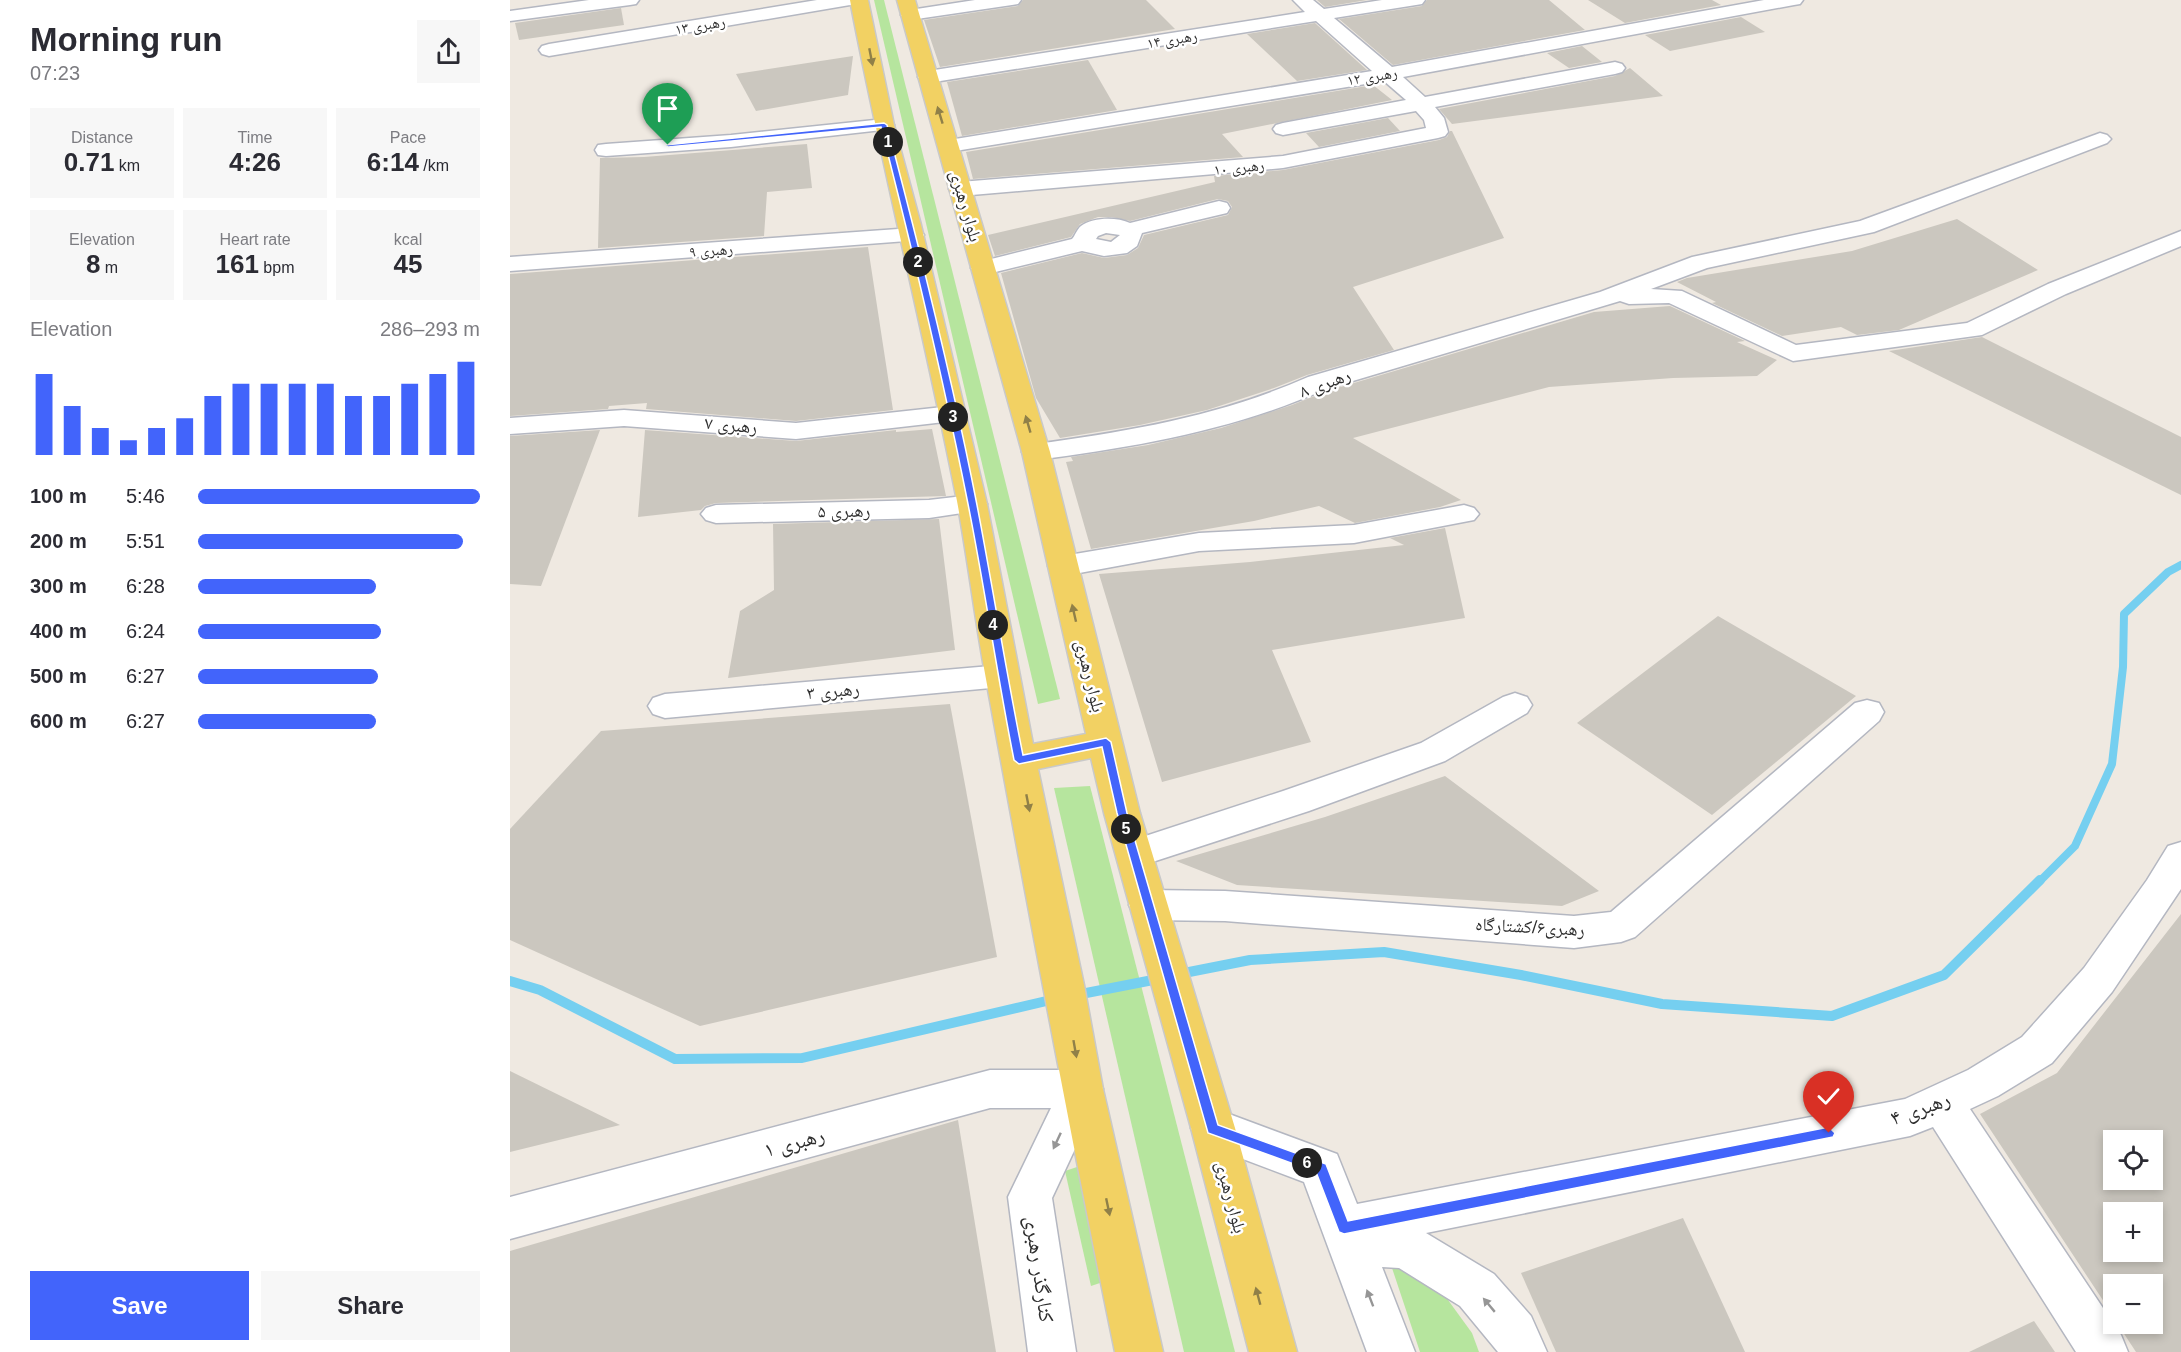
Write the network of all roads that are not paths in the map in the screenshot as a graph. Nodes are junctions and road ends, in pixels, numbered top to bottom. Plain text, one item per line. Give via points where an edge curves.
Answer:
1 (630, 0) edge
2 (850, 0) edge
3 (860, 0) edge
4 (1012, 0) edge
5 (1302, 0) edge
6 (1416, 0) edge
7 (1794, 0) edge
8 (908, 7) edge
9 (510, 16) edge
10 (1319, 16) junction
11 (549, 50) dead end
12 (1615, 68) dead end
13 (1388, 74) junction
14 (928, 77) junction
15 (1421, 104) junction
16 (884, 125) junction
17 (1283, 129) dead end
18 (2100, 139) dead end
19 (949, 146) junction
20 (606, 150) dead end
21 (960, 189) junction
22 (1219, 208) dead end
23 (912, 235) junction
24 (2181, 238) edge
25 (510, 264) edge
26 (983, 268) junction
27 (1609, 297) junction
28 (952, 414) junction
29 (510, 426) edge
30 (1036, 452) junction
31 (972, 504) junction
32 (716, 514) dead end
33 (1464, 514) dead end
34 (1064, 566) junction
35 (1002, 676) junction
36 (1515, 705) dead end
37 (664, 706) dead end
38 (1867, 712) dead end
39 (1106, 742) junction
40 (1019, 760) junction
41 (1134, 854) junction
42 (2181, 856) edge
43 (1150, 909) junction
44 (1082, 1089) junction
45 (1941, 1102) junction
46 (1213, 1128) junction
47 (510, 1218) edge
48 (1347, 1236) junction
49 (1052, 1352) edge
50 (1139, 1352) edge
51 (1273, 1352) edge
52 (1391, 1352) edge
53 (1523, 1352) edge
54 (2104, 1352) edge

1 - 9 street
2 - 11 street, رهبری ۱۳
3 -> 16 main road
4 - 8 street
5 - 10 street, رهبری ۱۰
6 - 10 street, رهبری ۱۴
7 - 13 street, رهبری ۱۲
8 - 14 main road, بلوار رهبری
10 - 13 street, رهبری ۱۰
10 - 14 street, رهبری ۱۴
12 - 15 street
13 - 15 street, رهبری ۱۰
13 - 19 street, رهبری ۱۲
19 -> 14 main road, بلوار رهبری
15 - 17 street
15 - 21 street, رهبری ۱۰ via 1434,118 1438,132 1283,162
16 - 20 street
16 - 23 main road
18 - 27 street via 1866,227 1700,262
19 - 21 main road, بلوار رهبری
21 - 26 main road, بلوار رهبری
22 - 26 street via 1126,248 1111,226 1095,228 1085,235 1085,243
23 - 25 street, رهبری ۹
23 - 28 main road
24 - 27 street via 2057,289 1973,330 1793,353 1673,296
30 -> 26 main road, بلوار رهبری
27 - 30 street, رهبری ۸ via 1317,383 1286,398 1210,420 1128,441
28 - 29 street, رهبری ۷ via 796,431 624,418
28 - 31 main road
30 - 34 main road, بلوار رهبری
31 - 32 street, رهبری ۵ via 929,509
31 - 35 main road
33 - 34 street via 1354,534 1199,542
39 -> 34 main road, بلوار رهبری
35 - 37 street, رهبری ۳
35 - 40 main road
36 - 41 street via 1433,752
38 - 43 street, رهبری۶/کشتارگاه via 1621,926 1574,932 1225,906
39 - 40 main road
39 - 41 main road, بلوار رهبری
40 -> 44 main road
41 - 43 main road, بلوار رهبری
42 - 45 street, رهبری ۴ via 2098,980 2037,1050 1983,1083
43 - 46 main road, بلوار رهبری
44 - 47 street, رهبری ۱ via 990,1089
44 -> 49 street, کنارگذر رهبری via 1030,1197
44 -> 50 main road
45 - 48 street, رهبری ۴ via 1910,1117
45 - 54 street
46 - 48 street via 1321,1168
51 -> 46 main road, بلوار رهبری
52 -> 48 street
53 -> 48 street via 1514,1333 1468,1284 1406,1246

